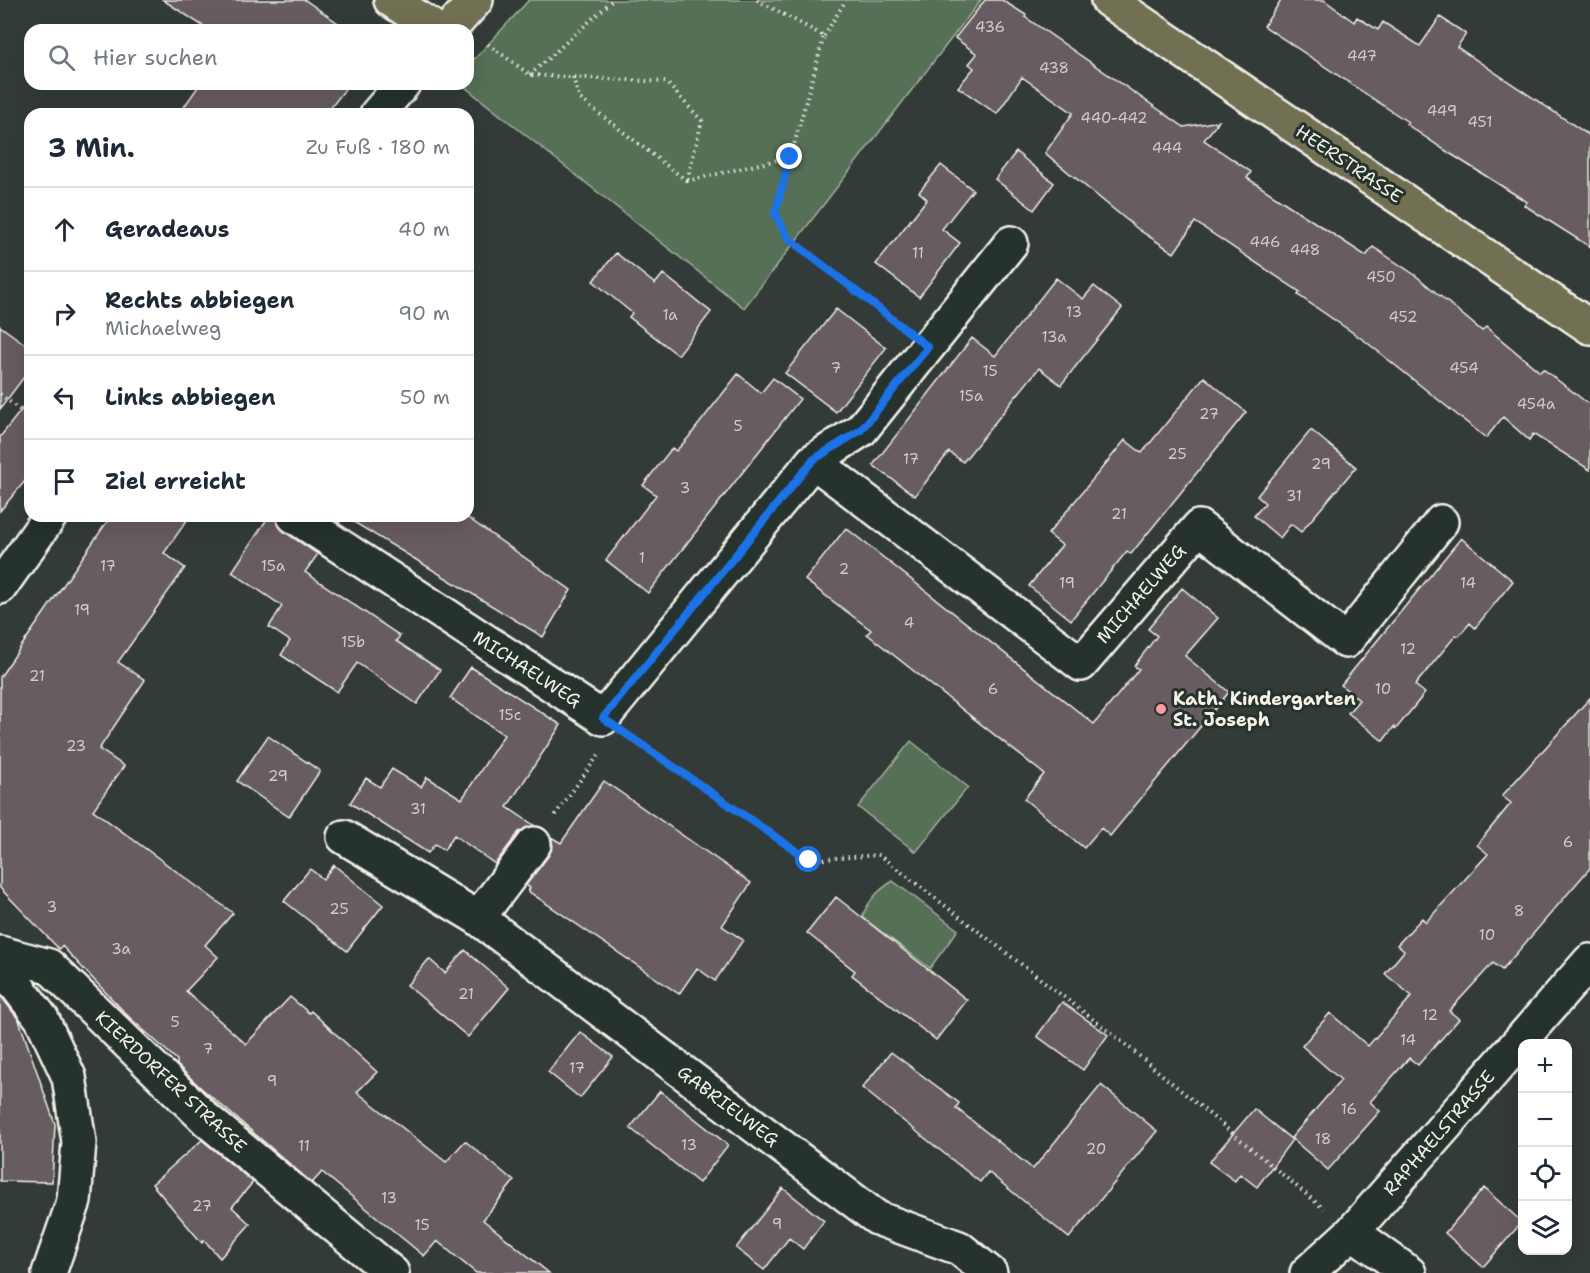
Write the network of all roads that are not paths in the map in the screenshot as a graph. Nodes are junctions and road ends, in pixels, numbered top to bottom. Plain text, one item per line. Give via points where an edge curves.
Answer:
1 (391, 0) edge
2 (476, 0) edge
3 (1108, 0) edge
4 (428, 24) edge
5 (454, 24) edge
6 (398, 90) edge
7 (382, 108) edge
8 (1011, 243) dead end
9 (1590, 327) edge
10 (813, 460) junction
11 (46, 522) edge
12 (303, 522) edge
13 (1441, 522) dead end
14 (0, 587) edge
15 (344, 837) dead end
16 (534, 844) road end
17 (478, 918) junction
18 (0, 953) edge
19 (1590, 961) edge
20 (0, 964) edge
21 (1352, 1232) junction
22 (49, 1273) edge
23 (392, 1273) edge
24 (990, 1273) edge
25 (1307, 1273) edge
26 (1409, 1273) edge

1 - 4 main road
2 - 5 main road
3 - 9 main road, HEERSTRASSE
6 - 7 street
8 - 10 street via 861,430
10 - 12 street, MICHAELWEG via 611,723
10 - 13 street, MICHAELWEG via 1081,664 1199,527 1346,641
11 - 14 street
15 - 17 street, GABRIELWEG
16 - 17 street
17 - 24 street, GABRIELWEG via 878,1218 959,1248
18 - 23 street, KIERDORFER STRASSE via 49,966 207,1120
19 - 21 street, RAPHAELSTRASSE
20 - 22 street via 42,1019 69,1077 79,1142 75,1189
21 - 25 street, RAPHAELSTRASSE
21 - 26 street

